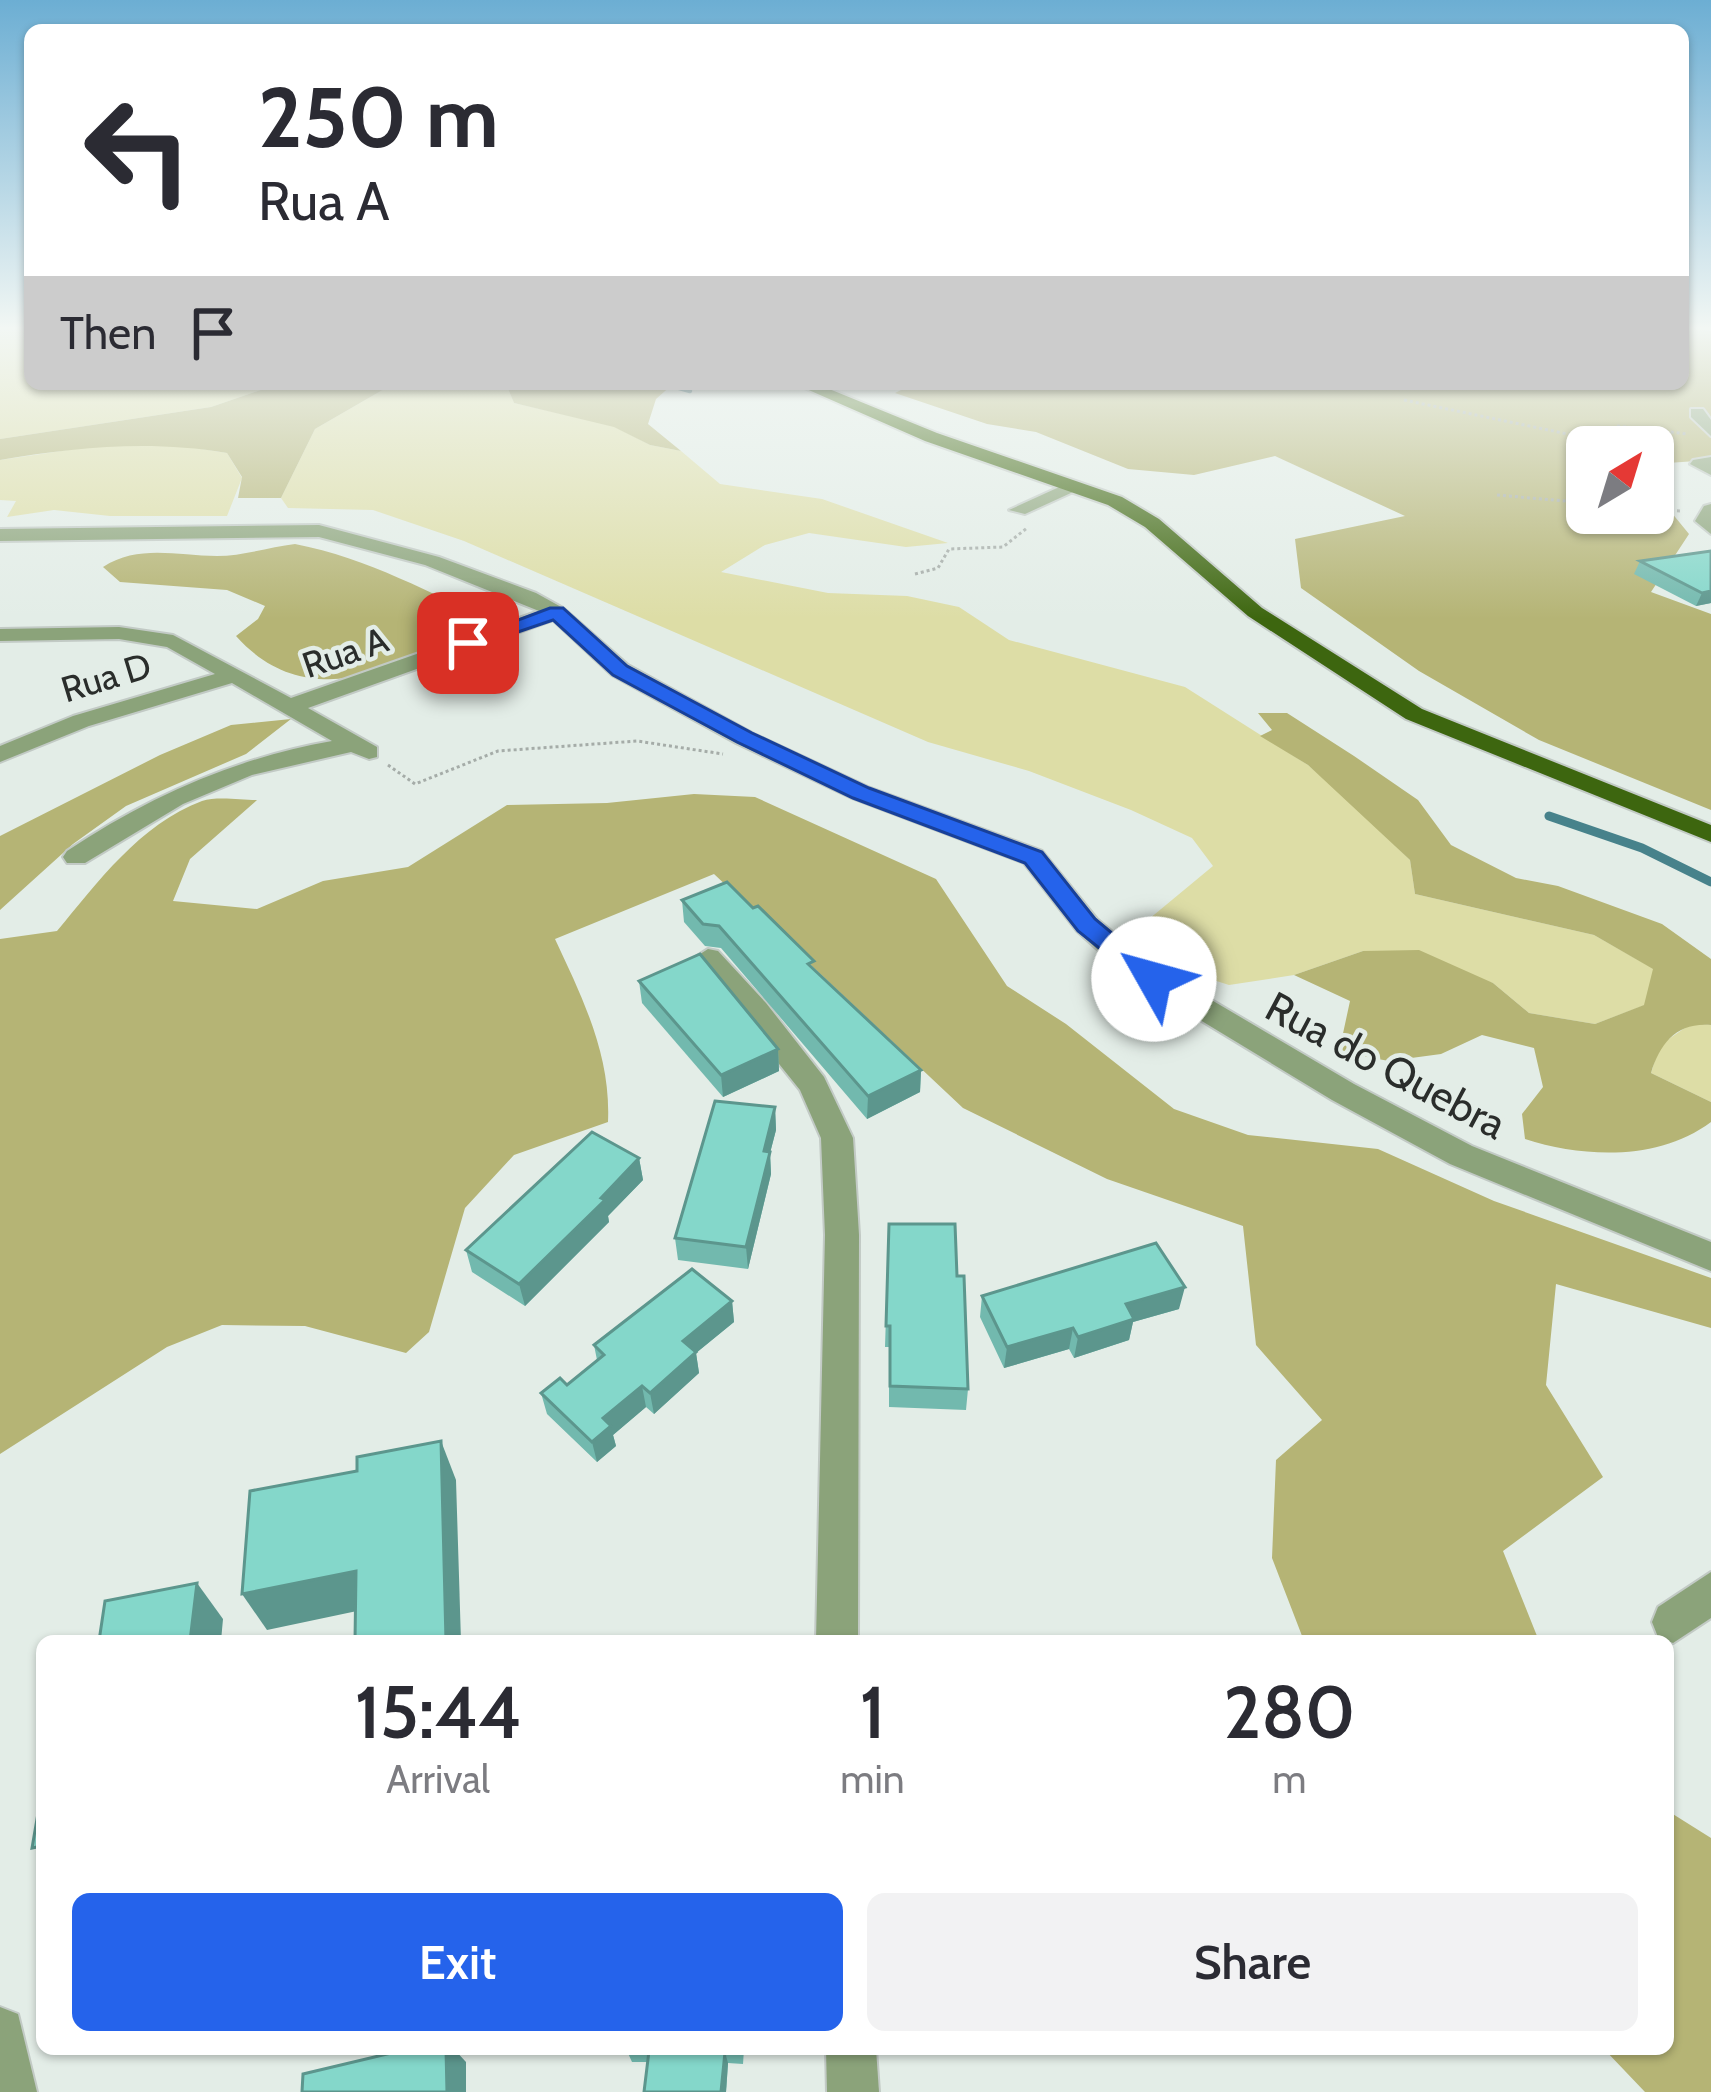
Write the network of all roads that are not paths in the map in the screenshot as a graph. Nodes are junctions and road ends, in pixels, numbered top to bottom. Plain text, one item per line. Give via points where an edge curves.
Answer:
1 (898, 424) edge
2 (1075, 487) junction
3 (1018, 510) road end
4 (0, 535) edge
5 (556, 612) junction
6 (0, 635) edge
7 (236, 674) junction
8 (291, 706) junction
9 (0, 755) edge
10 (1711, 834) edge
11 (76, 857) dead end
12 (708, 958) edge
13 (1711, 1257) edge
14 (1711, 1592) edge
15 (1673, 1622) dead end
16 (837, 1635) edge
17 (0, 2032) edge
18 (851, 2055) edge
19 (11, 2092) edge
20 (853, 2092) edge

1 - 2 main road
2 - 3 street
2 - 10 main road via 1152,523 1255,612 1414,714
4 - 5 street, Rua do Quebra via 319,531 432,561
5 - 8 street, Rua A
5 - 13 street, Rua do Quebra via 620,670 744,738 861,793 1034,857 1117,951 1343,1092 1461,1155
6 - 7 street via 144,634
7 - 8 street
7 - 9 street, Rua D via 80,721
8 - 11 street via 362,748 299,752 227,773
12 - 16 street via 814,1085 837,1138
14 - 15 street
17 - 19 street
18 - 20 street

